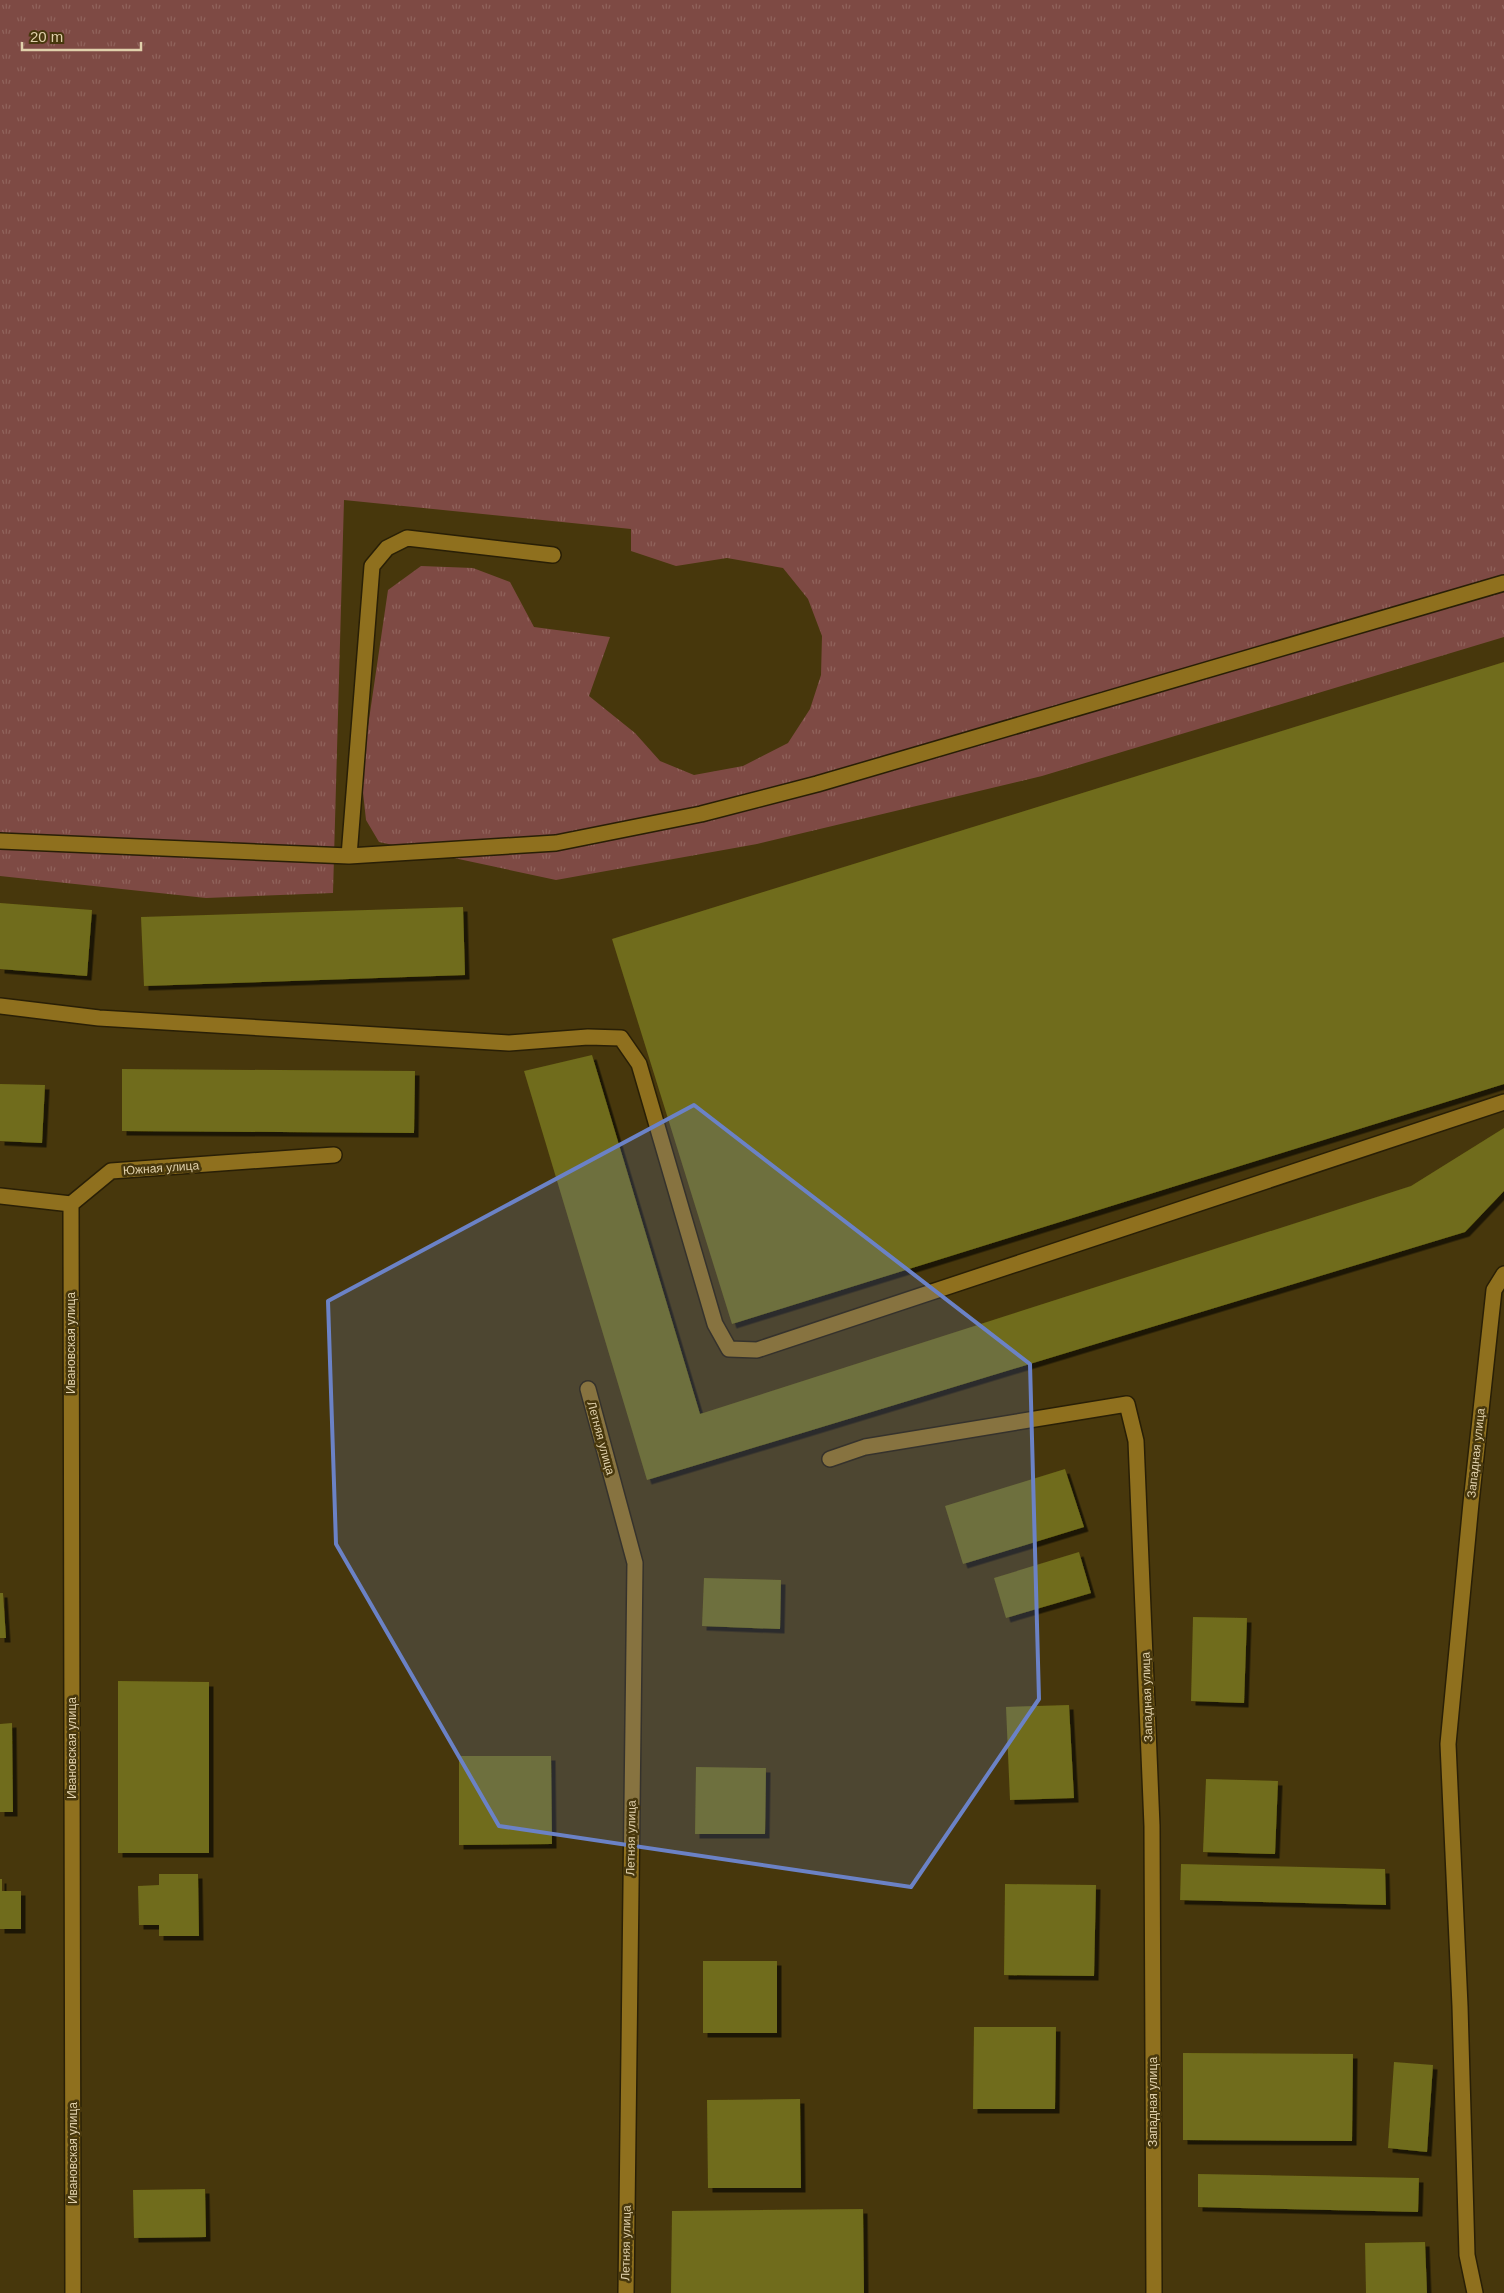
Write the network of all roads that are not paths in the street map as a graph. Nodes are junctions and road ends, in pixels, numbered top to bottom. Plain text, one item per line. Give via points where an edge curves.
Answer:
1 (553, 555) dead end
2 (1504, 583) edge
3 (0, 842) edge
4 (349, 856) junction
5 (0, 1006) edge
6 (1504, 1102) edge
7 (334, 1155) dead end
8 (0, 1196) edge
9 (71, 1204) junction
10 (1504, 1274) edge
11 (588, 1389) dead end
12 (830, 1459) dead end
13 (73, 2293) edge
14 (626, 2293) edge
15 (1154, 2293) edge
16 (1475, 2293) edge

1 - 4 street via 406,538 387,548 372,566
2 - 4 street via 817,784 701,814 556,843
3 - 4 street
5 - 6 street via 99,1018 509,1043 621,1038 639,1064 715,1324 729,1349 757,1350
7 - 9 street, Южная улица via 111,1171
8 - 9 street
9 - 13 street, Ивановская улица
10 - 16 street, Западная улица via 1494,1290 1448,1744 1468,2255
11 - 14 street, Летняя улица via 635,1563
12 - 15 street, Западная улица via 865,1447 1127,1404 1136,1441 1152,1826

